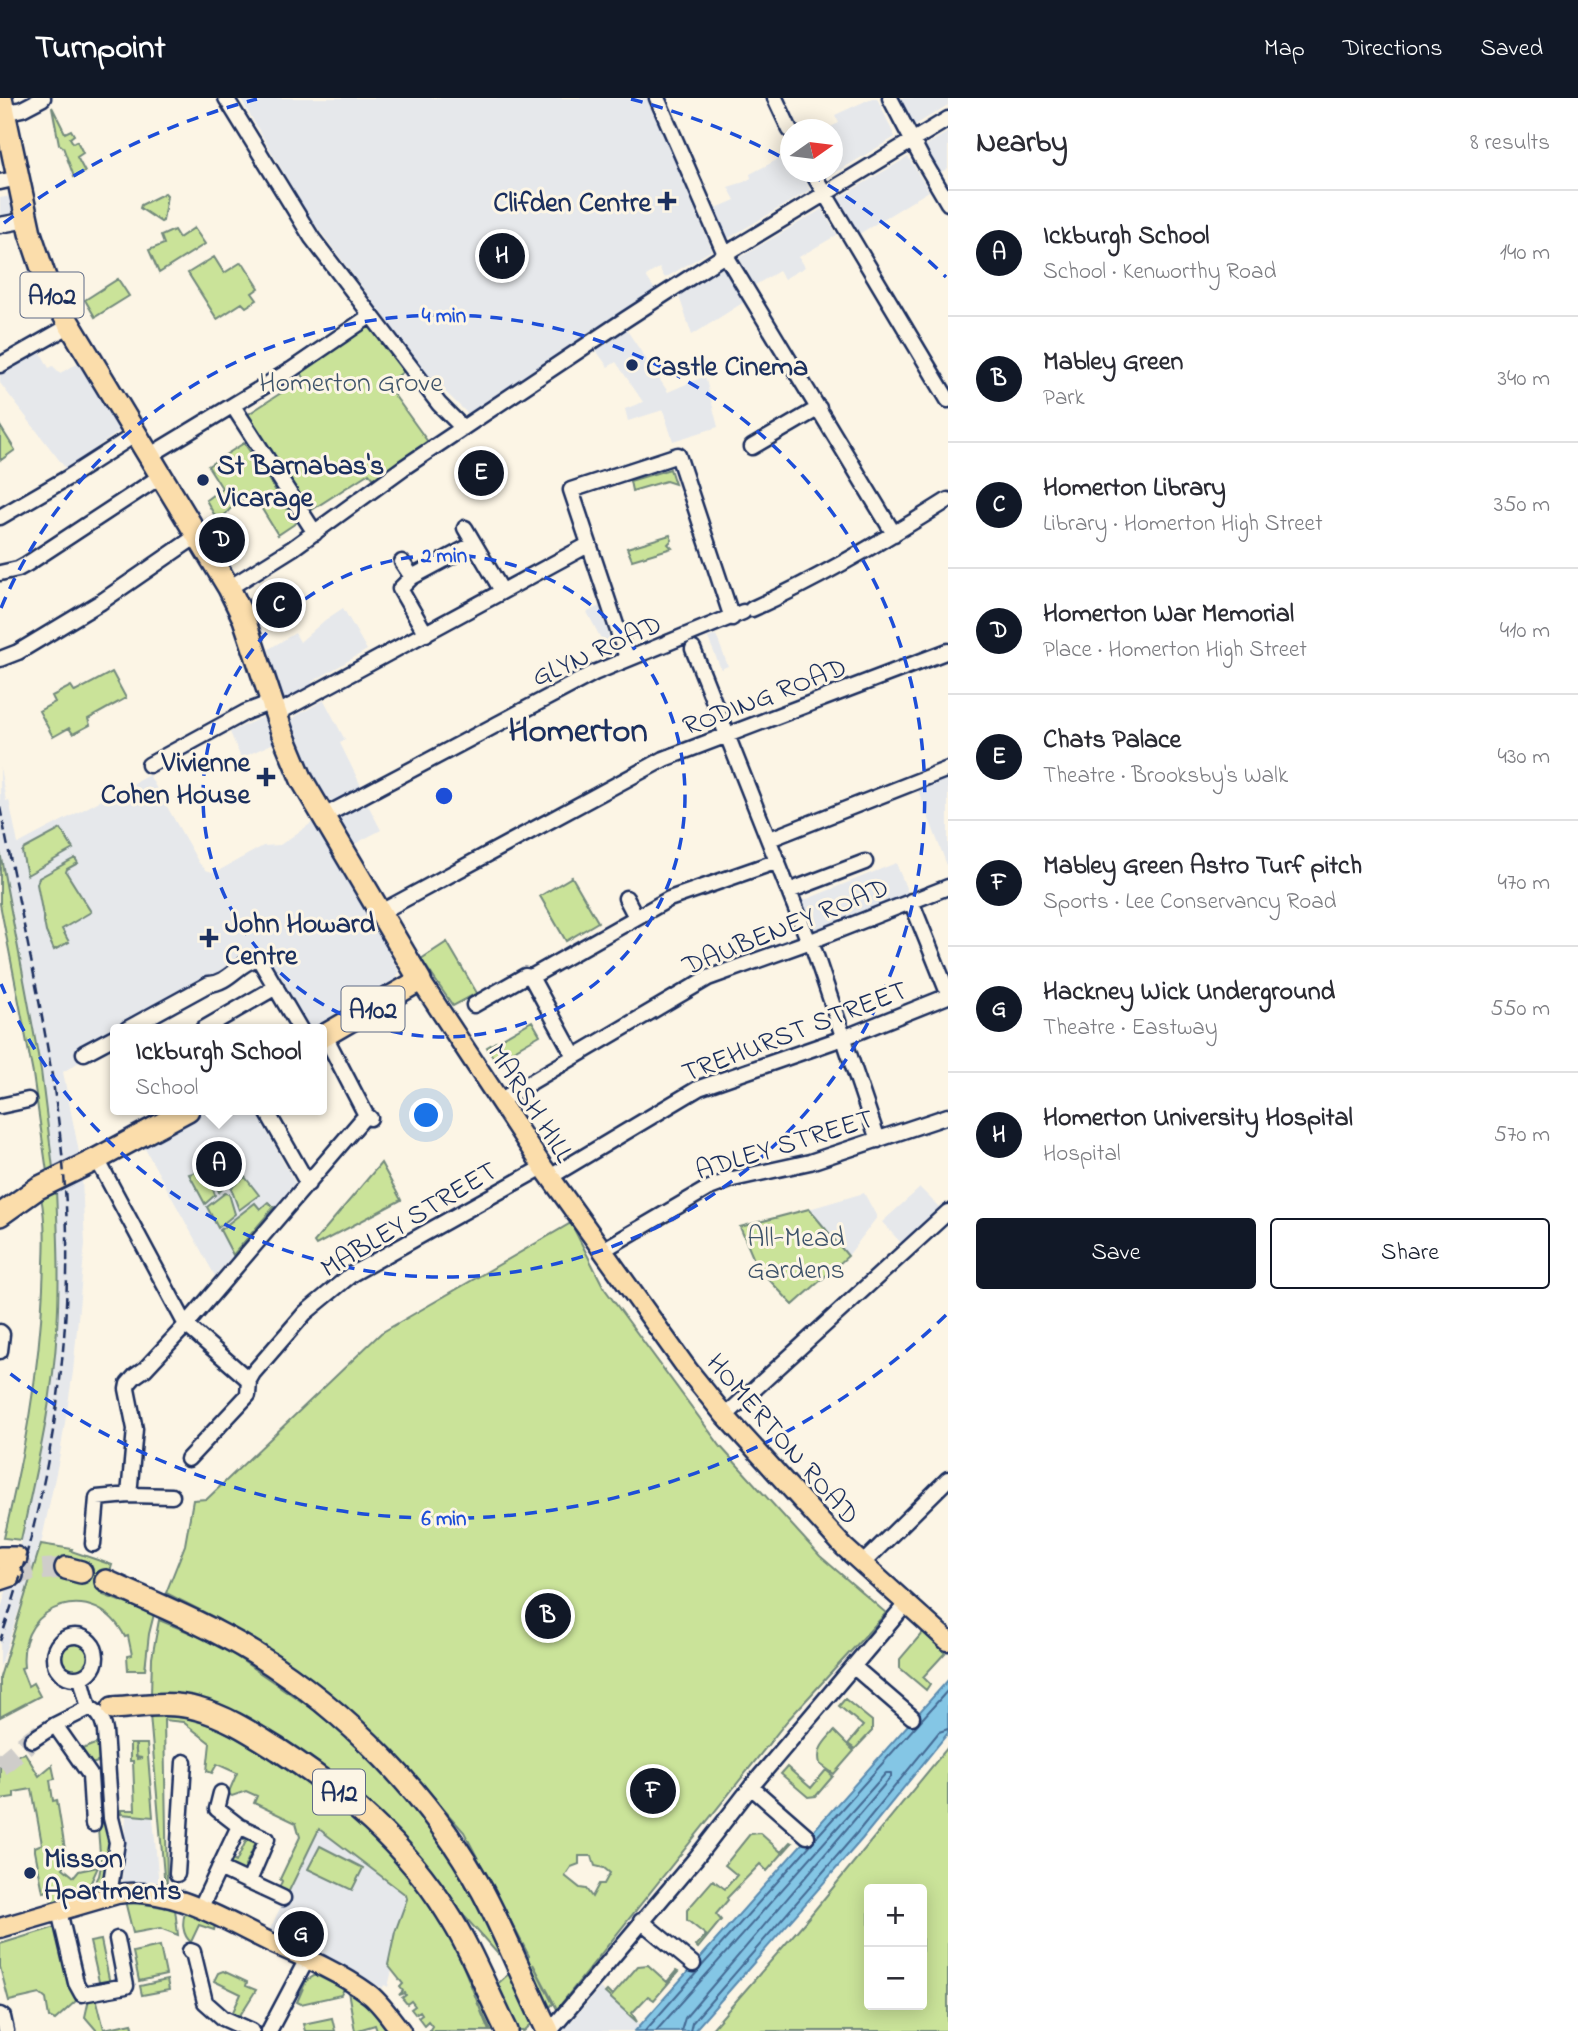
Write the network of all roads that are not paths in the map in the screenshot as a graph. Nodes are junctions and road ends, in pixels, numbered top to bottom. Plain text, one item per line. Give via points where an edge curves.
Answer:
1 (43, 98) edge
2 (226, 98) edge
3 (657, 98) edge
4 (775, 98) edge
5 (891, 101) edge
6 (3, 106) edge
7 (785, 119) edge
8 (948, 119) edge
9 (912, 141) junction
10 (9, 180) edge
11 (817, 182) edge
12 (824, 194) junction
13 (948, 203) edge
14 (27, 220) junction
15 (0, 225) edge
16 (725, 254) junction
17 (370, 316) junction
18 (69, 326) junction
19 (0, 365) edge
20 (948, 400) edge
21 (233, 405) junction
22 (819, 408) junction
23 (463, 428) junction
24 (136, 434) junction
25 (752, 447) dead end
26 (149, 456) junction
27 (161, 476) junction
28 (948, 500) edge
29 (0, 517) edge
30 (465, 528) dead end
31 (315, 533) junction
32 (894, 534) junction
33 (198, 535) junction
34 (474, 544) junction
35 (588, 545) junction
36 (402, 562) dead end
37 (0, 573) edge
38 (412, 578) junction
39 (229, 589) junction
40 (502, 592) junction
41 (742, 613) junction
42 (426, 634) junction
43 (693, 649) dead end
44 (948, 651) edge
45 (627, 658) junction
46 (0, 659) edge
47 (274, 708) junction
48 (727, 736) junction
49 (149, 765) dead end
50 (948, 769) edge
51 (324, 816) junction
52 (770, 839) junction
53 (778, 861) junction
54 (865, 862) dead end
55 (948, 887) edge
56 (789, 891) junction
57 (626, 898) dead end
58 (912, 901) junction
59 (379, 914) junction
60 (636, 917) junction
61 (810, 942) junction
62 (531, 977) junction
63 (420, 981) junction
64 (276, 987) junction
65 (948, 995) edge
66 (474, 1005) dead end
67 (136, 1024) edge
68 (212, 1024) edge
69 (297, 1024) edge
70 (327, 1034) edge
71 (110, 1038) edge
72 (844, 1038) junction
73 (327, 1042) edge
74 (85, 1053) dead end
75 (574, 1056) junction
76 (28, 1100) dead end
77 (499, 1101) junction
78 (0, 1106) edge
79 (179, 1115) edge
80 (269, 1115) edge
81 (948, 1116) edge
82 (878, 1140) junction
83 (97, 1159) junction
84 (546, 1172) junction
85 (308, 1184) junction
86 (948, 1212) edge
87 (0, 1215) edge
88 (603, 1250) junction
89 (186, 1325) junction
90 (0, 1332) edge
91 (0, 1351) edge
92 (249, 1380) junction
93 (724, 1416) junction
94 (188, 1459) dead end
95 (948, 1479) edge
96 (130, 1495) junction
97 (173, 1496) dead end
98 (93, 1544) dead end
99 (862, 1564) junction
100 (106, 1581) dead end
101 (906, 1604) junction
102 (942, 1636) edge
103 (854, 1667) junction
104 (80, 1678) dead end
105 (89, 1708) junction
106 (113, 1708) dead end
107 (912, 1717) dead end
108 (55, 1725) junction
109 (32, 1740) dead end
110 (184, 1762) dead end
111 (751, 1787) junction
112 (220, 1793) dead end
113 (93, 1824) dead end
114 (239, 1826) junction
115 (807, 1836) dead end
116 (219, 1868) junction
117 (177, 1874) dead end
118 (249, 1881) junction
119 (108, 1896) junction
120 (283, 1898) dead end
121 (200, 1909) junction
122 (59, 1910) junction
123 (641, 1921) junction
124 (0, 1928) edge
125 (117, 1940) dead end
126 (190, 1951) dead end
127 (307, 1959) junction
128 (693, 1964) dead end
129 (0, 2015) edge
130 (6, 2031) edge
131 (252, 2031) edge
132 (269, 2031) edge
133 (401, 2031) edge
134 (507, 2031) edge
135 (549, 2031) edge

1 - 6 street via 22,108
2 - 17 street via 290,204
3 - 16 street
4 - 7 street
5 - 9 street
6 - 10 highway, A102
8 - 9 street
9 - 12 street
9 - 13 street
10 - 14 highway, A102
11 - 12 street
12 - 16 street
12 - 20 street
14 - 15 street
14 - 18 highway, A102 via 39,265
16 - 22 street
16 - 23 street
17 - 21 street
17 - 23 street
18 - 19 street
18 - 24 highway, A102
21 - 26 street
21 - 31 street
22 - 25 street
22 - 32 street
23 - 31 street
24 - 26 highway, A102
24 - 29 street
26 - 27 highway, A102
27 - 33 highway, A102
27 - 37 street via 27,564
28 - 32 street, GLYN ROAD
30 - 34 street
31 - 39 street
32 - 41 street, GLYN ROAD
33 - 39 highway, A102
33 - 46 street via 100,602
34 - 38 street
34 - 40 street
35 - 40 street
35 - 41 street via 571,490 678,455
35 - 45 street
36 - 38 street
38 - 42 street via 400,589
39 - 47 highway, A102
40 - 42 street
41 - 45 street, GLYN ROAD
42 - 47 street
43 - 48 street
44 - 48 street, RODING ROAD
45 - 51 street, GLYN ROAD
47 - 49 street via 246,712
47 - 51 highway, A102 via 302,780
48 - 52 street
48 - 59 street, RODING ROAD via 664,759
50 - 52 street
51 - 59 highway, A102
52 - 53 street
53 - 56 street
53 - 60 street via 669,899
54 - 56 street
55 - 58 street, DAUBENEY ROAD
56 - 61 street
57 - 60 street
58 - 61 street, DAUBENEY ROAD
58 - 65 street
59 - 63 highway, A102
60 - 62 street
61 - 72 street
61 - 75 street, DAUBENEY ROAD via 708,978
62 - 66 street via 525,976
62 - 75 street
63 - 70 highway, A102
63 - 77 main road, MARSH HILL
64 - 67 street via 259,959 254,959 213,977 209,984
64 - 68 street
64 - 69 street
65 - 72 street, TREHURST STREET
71 - 74 street
72 - 82 street
72 - 84 street, TREHURST STREET via 699,1088
73 - 85 street via 368,1117
75 - 77 street, DAUBENEY ROAD
76 - 78 street
77 - 84 main road, MARSH HILL
79 - 83 highway
80 - 85 street
81 - 82 street, ADLEY STREET
82 - 88 street, ADLEY STREET via 707,1189
83 - 87 highway via 38,1188
83 - 89 street
84 - 88 main road, MARSH HILL
84 - 92 street, MABLEY STREET via 352,1274 305,1313
85 - 89 street
86 - 93 street
88 - 93 main road, HOMERTON ROAD
89 - 92 street
89 - 96 street via 128,1384 135,1429
90 - 91 street
92 - 94 street, MABLEY STREET via 247,1395
93 - 99 main road, HOMERTON ROAD
95 - 99 street
96 - 97 street
96 - 98 street via 97,1498
99 - 101 main road, HOMERTON ROAD
100 - 135 highway, A12 via 255,1654 361,1737 419,1796 462,1856
101 - 102 main road, HOMERTON ROAD
101 - 103 street
103 - 107 street
103 - 111 street
104 - 105 street
105 - 108 street
105 - 119 street via 103,1723 117,1842
106 - 134 highway, A12 via 185,1706 210,1713 255,1735 337,1791 428,1883 463,1939
108 - 109 street
108 - 113 street via 90,1776
110 - 117 street
111 - 115 street
111 - 123 street
112 - 114 street via 217,1809
114 - 116 street
114 - 118 street via 267,1839
116 - 118 street
116 - 121 street
118 - 120 street
119 - 121 main road via 126,1892 152,1895
119 - 122 main road
121 - 127 main road
122 - 124 main road
122 - 125 street via 82,1994 126,1986
123 - 128 street
123 - 135 street
126 - 131 street via 205,2002 223,2018
127 - 132 street
127 - 133 main road via 371,1995
129 - 130 street

